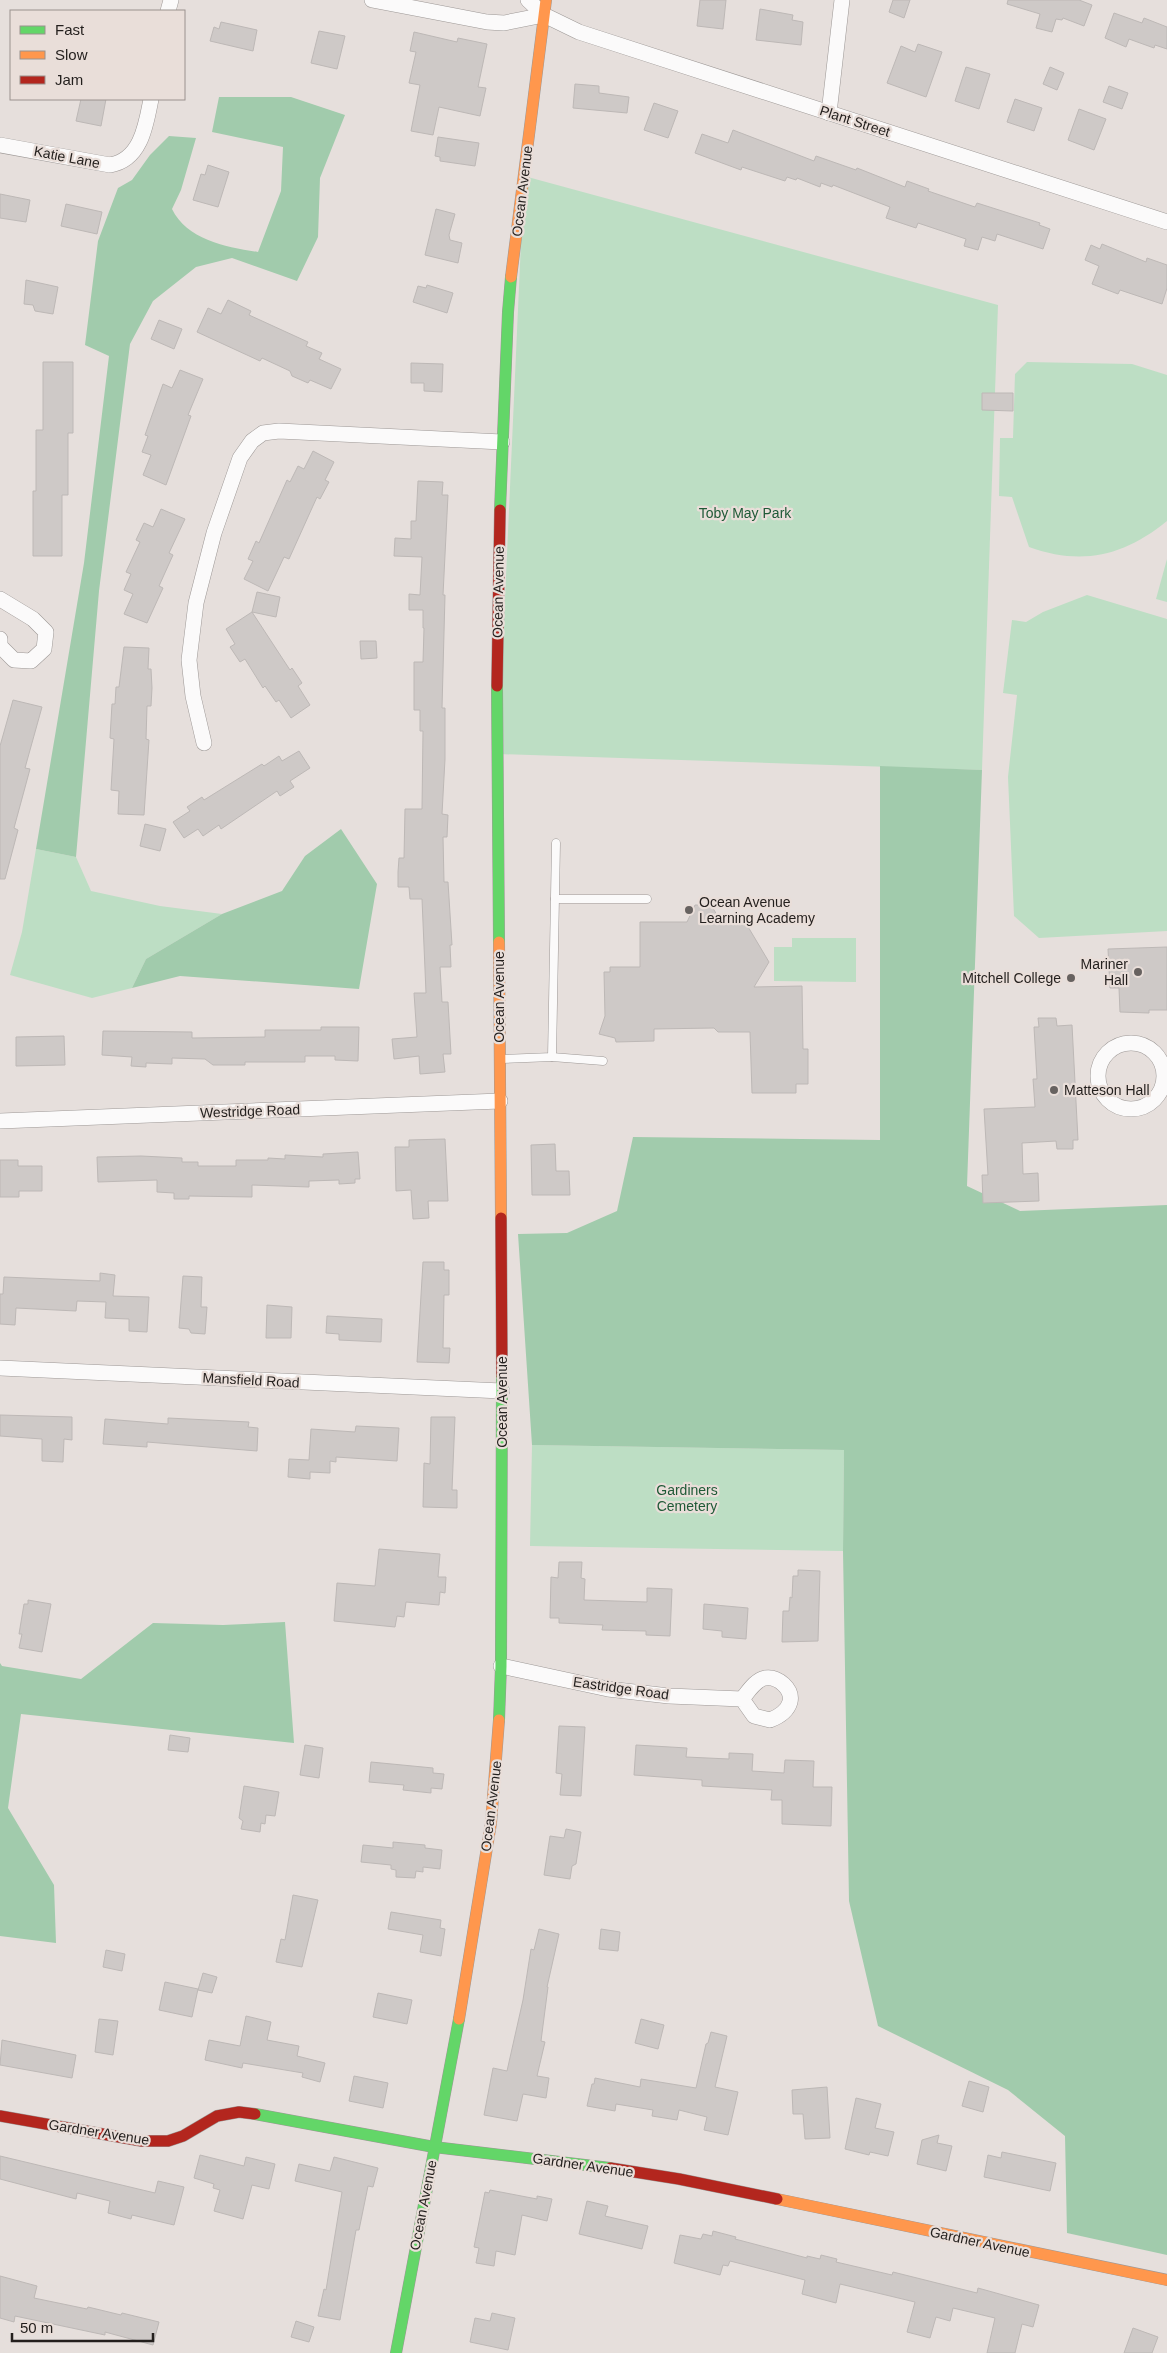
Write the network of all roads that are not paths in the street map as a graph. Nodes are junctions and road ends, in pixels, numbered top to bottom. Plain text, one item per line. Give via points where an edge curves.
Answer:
1 (372, 0) edge
2 (528, 0) edge
3 (546, 0) edge
4 (842, 0) edge
5 (544, 16) junction
6 (151, 100) edge
7 (829, 113) junction
8 (0, 144) edge
9 (1167, 222) edge
10 (502, 442) junction
11 (0, 599) edge
12 (0, 638) edge
13 (204, 743) dead end
14 (556, 843) dead end
15 (555, 899) junction
16 (647, 899) dead end
17 (552, 1057) junction
18 (499, 1059) junction
19 (603, 1061) dead end
20 (1165, 1067) edge
21 (500, 1101) junction
22 (0, 1121) edge
23 (0, 1368) edge
24 (502, 1391) junction
25 (502, 1666) junction
26 (742, 1699) dead end
27 (0, 2116) edge
28 (434, 2147) junction
29 (1167, 2280) edge
30 (396, 2353) edge

1 - 5 street via 487,22 504,23
2 - 5 street
3 - 5 main road, Ocean Avenue
4 - 7 street
5 - 7 street, Plant Street via 579,32
5 - 10 main road, Ocean Avenue via 512,270
6 - 8 street, Katie Lane via 143,135 135,150 118,164
7 - 9 street, Plant Street
10 - 13 street via 278,431 263,433 252,441 240,458 214,533 196,603 189,660
10 - 18 main road, Ocean Avenue via 497,631
11 - 12 street via 33,619 46,632 44,649 31,661 14,660 0,646
14 - 15 lane
15 - 16 lane
15 - 17 lane
17 - 18 lane
17 - 19 lane
18 - 21 main road, Ocean Avenue
20 - 20 street via 1156,1054 1143,1045 1122,1044 1105,1055 1098,1075 1100,1086 1113,1104 1135,1109 1146,1106 1162,1090
21 - 22 street, Westridge Road
21 - 24 main road, Ocean Avenue
23 - 24 street, Mansfield Road
24 - 25 main road, Ocean Avenue
25 - 26 street, Eastridge Road via 608,1689
25 - 28 main road, Ocean Avenue via 491,1823 471,1955
27 - 28 main road, Gardner Avenue via 142,2141 168,2141 217,2116 238,2112
28 - 29 main road, Gardner Avenue via 679,2179
28 - 30 main road, Ocean Avenue

